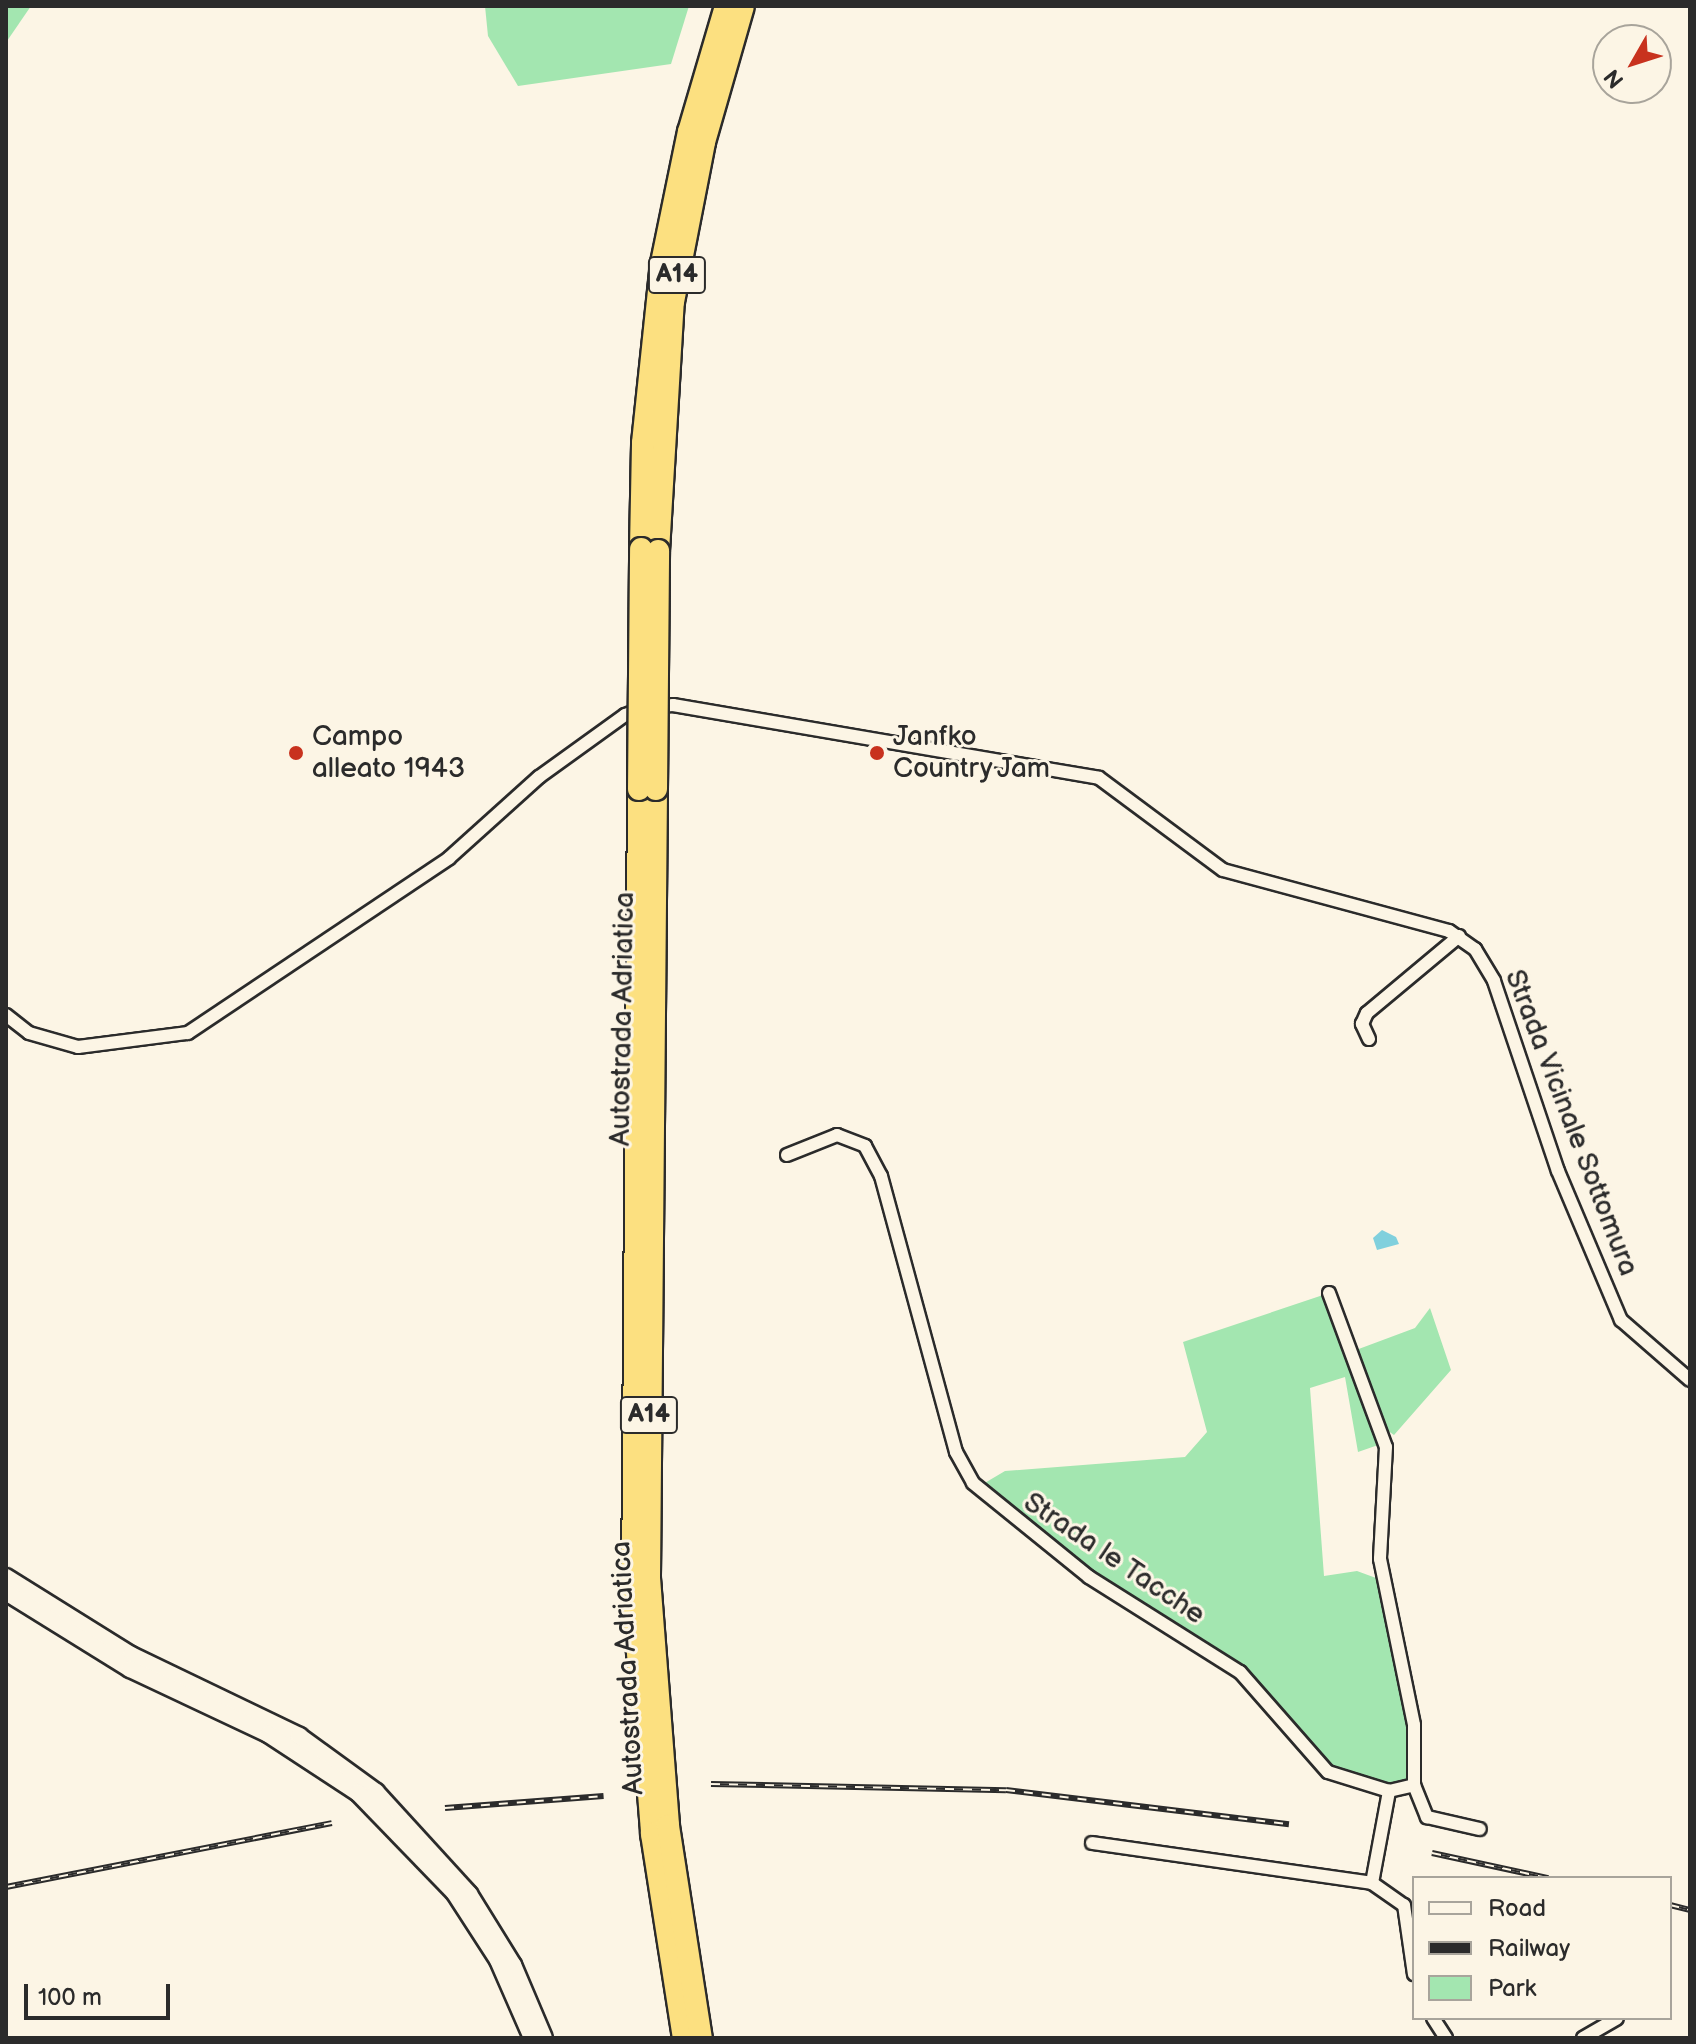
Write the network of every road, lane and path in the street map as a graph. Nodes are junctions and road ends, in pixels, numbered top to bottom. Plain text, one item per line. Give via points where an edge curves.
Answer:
1 (726, 6) edge
2 (743, 6) edge
3 (650, 550) junction
4 (648, 789) junction
5 (1459, 936) junction
6 (6, 1015) edge
7 (1369, 1039) dead end
8 (787, 1155) dead end
9 (1329, 1293) dead end
10 (1690, 1380) edge
11 (6, 1577) edge
12 (6, 1592) edge
13 (1414, 1785) junction
14 (1389, 1791) junction
15 (1480, 1829) dead end
16 (1092, 1843) dead end
17 (1372, 1883) junction
18 (1412, 1960) edge
19 (1434, 2020) edge
20 (1614, 2020) edge
21 (532, 2038) edge
22 (544, 2038) edge
23 (684, 2038) edge
24 (701, 2038) edge
25 (1446, 2038) edge
26 (1583, 2038) edge

1 - 3 highway, Autostrada Adriatica / A14 via 689,132 662,263 644,429
2 - 3 highway, Autostrada Adriatica / A14 via 704,142 673,302
3 - 4 highway, Autostrada Adriatica / A14, bridge
4 - 23 highway, Autostrada Adriatica / A14 via 633,1590 652,1834
4 - 24 highway, Autostrada Adriatica / A14 via 649,1578 668,1826
5 - 6 street via 1223,870 1180,844 1113,782 673,705 625,715 539,777 443,863 188,1033 78,1047 29,1033
5 - 7 street via 1367,1013 1362,1024
5 - 10 street, Strada Vicinale Sottomura via 1494,981 1558,1171 1621,1320
8 - 14 street, Strada le Tacche via 837,1135 865,1146 881,1176 956,1452 973,1483 1089,1577 1240,1672 1339,1779
9 - 13 street via 1386,1447 1380,1559 1414,1725
11 - 22 main road via 131,1655 299,1736 376,1792 439,1854 489,1923
12 - 21 main road via 130,1669 268,1734 367,1801 461,1902 511,1986
13 - 14 street
13 - 15 street via 1427,1817
14 - 17 street
16 - 17 street
17 - 18 street via 1404,1905
19 - 25 street
20 - 26 street

